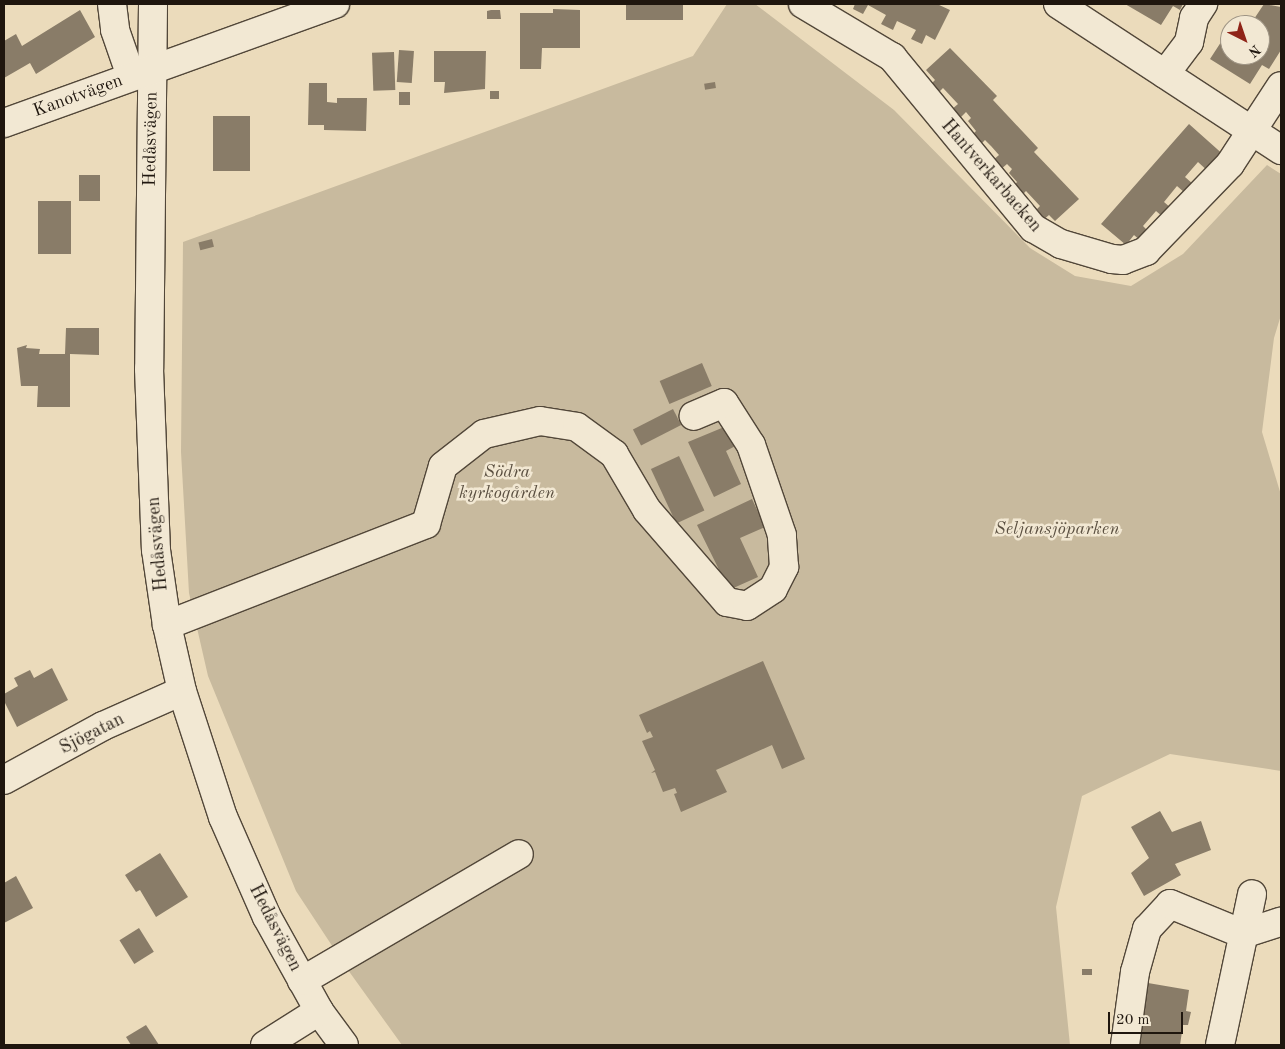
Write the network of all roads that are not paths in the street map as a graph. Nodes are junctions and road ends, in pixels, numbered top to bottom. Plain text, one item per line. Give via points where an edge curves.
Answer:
1 (112, 4) edge
2 (153, 4) edge
3 (334, 4) edge
4 (803, 4) edge
5 (1203, 4) edge
6 (1069, 7) edge
7 (142, 72) junction
8 (1165, 74) junction
9 (1281, 86) edge
10 (4, 123) edge
11 (1250, 130) junction
12 (1281, 150) edge
13 (694, 416) dead end
14 (167, 625) junction
15 (182, 691) junction
16 (4, 780) edge
17 (519, 854) dead end
18 (1252, 894) dead end
19 (1281, 922) edge
20 (1243, 934) junction
21 (302, 981) junction
22 (319, 1011) junction
23 (265, 1045) edge
24 (344, 1045) edge
25 (1125, 1045) edge
26 (1220, 1045) edge

1 - 7 street via 115,30
2 - 7 street, Hedåsvägen
3 - 7 street
4 - 11 street, Hantverkarbacken via 892,57 1033,228 1047,238 1080,250 1123,260 1146,251 1230,164
5 - 8 street via 1194,18 1188,42
6 - 8 street
7 - 10 street, Kanotvägen
7 - 14 street, Hedåsvägen via 156,550
8 - 11 street
9 - 11 street, Hantverkarbacken
11 - 12 street
13 - 14 street via 724,403 751,445 782,535 784,567 773,589 747,606 727,602 647,510 614,454 576,427 540,421 484,434 443,466 426,524
14 - 15 street, Hedåsvägen
15 - 16 street, Sjögatan via 103,726
15 - 21 street, Hedåsvägen via 223,817 267,917
17 - 21 street
18 - 20 street
19 - 20 street
20 - 25 street via 1170,904 1147,929 1134,972
20 - 26 street
21 - 22 street, Hedåsvägen
22 - 23 street
22 - 24 street, Hedåsvägen

